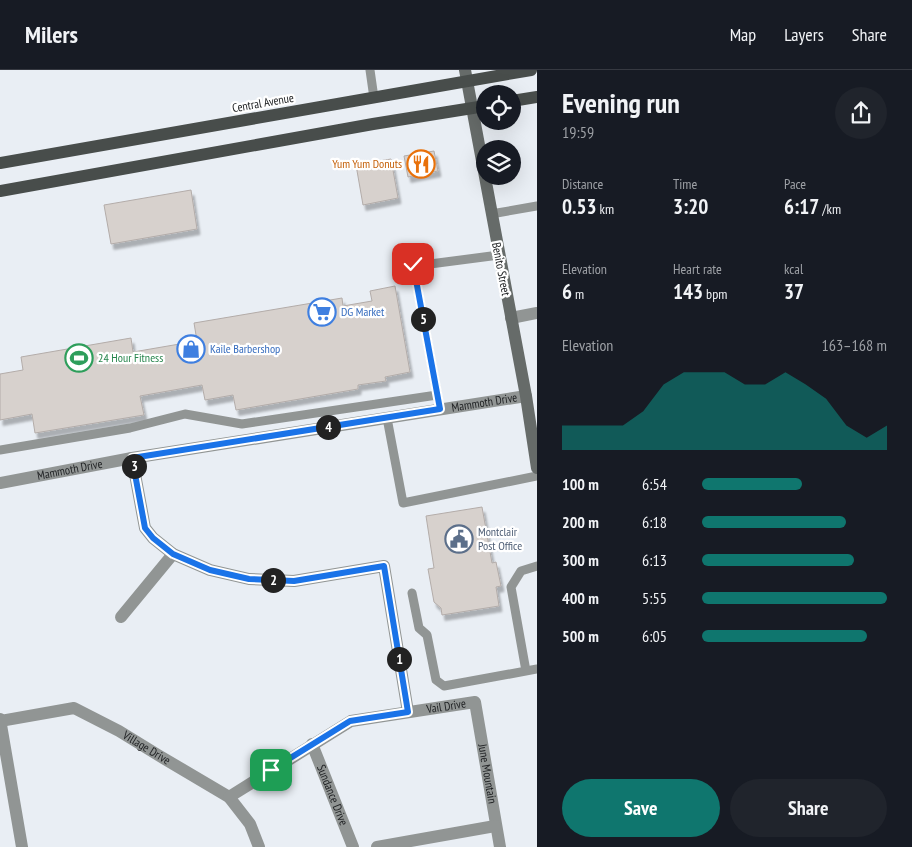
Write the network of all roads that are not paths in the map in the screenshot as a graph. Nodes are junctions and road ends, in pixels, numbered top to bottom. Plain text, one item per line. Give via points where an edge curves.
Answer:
1 (370, 70) edge
2 (531, 70) edge
3 (466, 76) edge
4 (537, 97) edge
5 (374, 98) junction
6 (476, 100) edge
7 (521, 100) edge
8 (476, 107) edge
9 (482, 130) edge
10 (0, 163) edge
11 (0, 191) edge
12 (537, 206) edge
13 (491, 214) junction
14 (499, 255) junction
15 (537, 313) edge
16 (511, 318) junction
17 (437, 395) junction
18 (526, 396) junction
19 (440, 409) junction
20 (387, 418) junction
21 (0, 450) edge
22 (132, 458) junction
23 (537, 468) edge
24 (537, 476) edge
25 (0, 483) edge
26 (173, 554) junction
27 (537, 566) edge
28 (412, 593) dead end
29 (121, 617) dead end
30 (537, 669) edge
31 (526, 671) junction
32 (475, 702) joint
33 (408, 712) junction
34 (0, 720) edge
35 (312, 744) junction
36 (229, 797) junction
37 (495, 826) junction
38 (22, 847) edge
39 (259, 847) edge
40 (353, 847) edge
41 (377, 847) edge
42 (500, 847) edge

1 - 5 lane
2 - 3 main road, Central Avenue
3 - 5 main road, Central Avenue
3 - 6 street, Benito Street
4 - 7 main road
5 - 10 main road, Central Avenue
8 - 11 main road
9 - 13 street, Benito Street
12 - 13 lane
13 - 14 street, Benito Street
14 - 16 street, Benito Street
14 - 17 lane via 413,264
15 - 16 street
16 - 18 street, Benito Street
17 - 19 lane
17 - 21 lane via 242,424 185,414 130,428
18 - 19 street, Mammoth Drive
18 - 23 street, Benito Street
19 - 20 street, Mammoth Drive
20 - 22 street, Mammoth Drive
20 - 24 lane via 403,503
22 - 25 street, Mammoth Drive
22 - 26 street via 145,528
26 - 29 street
26 - 33 street via 210,570 249,579 294,581 384,566
27 - 31 lane via 521,571 511,587
28 - 31 lane via 419,628 427,635 436,680 444,686
30 - 31 lane
32 - 33 street, Vail Drive
32 - 37 street, June Mountain
33 - 35 street, Vail Drive via 350,721
34 - 36 street, Village Drive via 74,708 120,731
34 - 38 street
35 - 36 street, Vail Drive
35 - 40 street, Sundance Drive
36 - 39 street, Village Drive via 250,824
37 - 41 street
37 - 42 street, June Mountain

